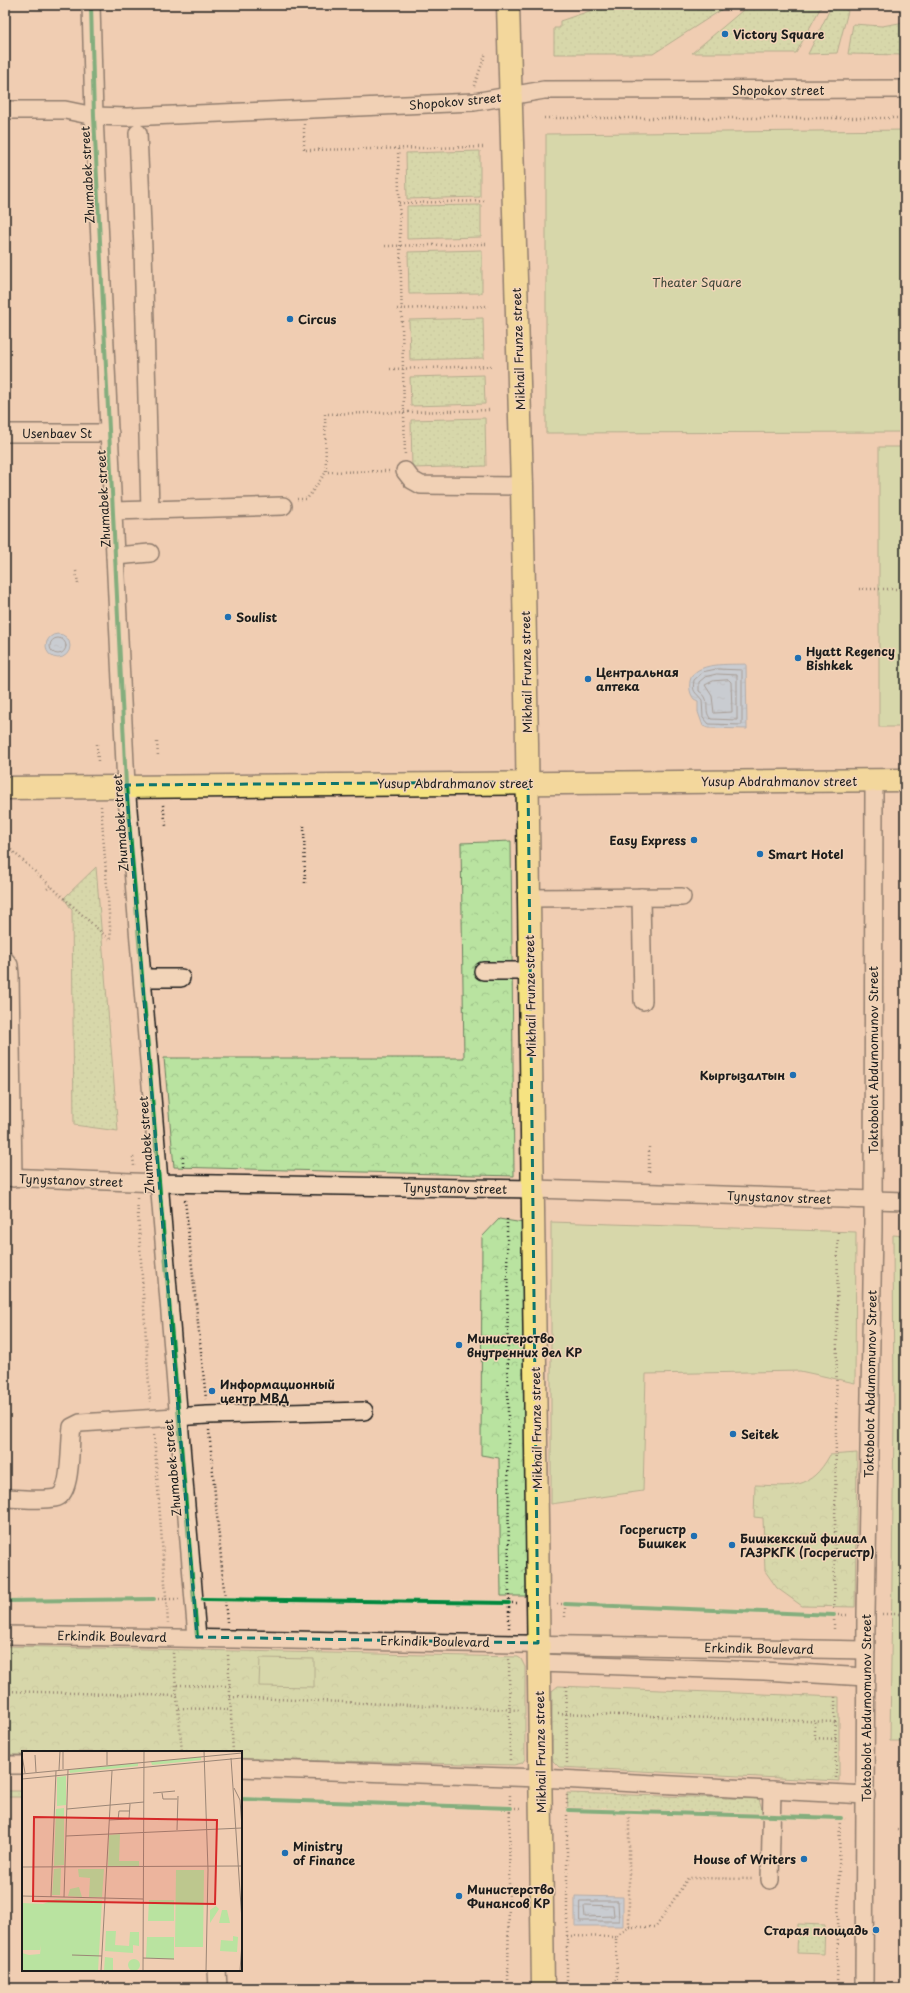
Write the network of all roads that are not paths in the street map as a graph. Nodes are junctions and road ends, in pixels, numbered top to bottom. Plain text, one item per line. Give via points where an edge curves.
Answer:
1 (91, 5) edge
2 (508, 5) edge
3 (905, 89) edge
4 (511, 96) junction
5 (5, 110) edge
6 (94, 116) junction
7 (138, 133) dead end
8 (5, 433) edge
9 (110, 433) junction
10 (405, 471) road end
11 (522, 486) junction
12 (283, 506) dead end
13 (150, 510) junction
14 (113, 512) junction
15 (150, 553) dead end
16 (116, 556) junction
17 (874, 780) junction
18 (905, 780) edge
19 (528, 782) junction
20 (126, 786) junction
21 (5, 788) edge
22 (641, 897) junction
23 (682, 897) dead end
24 (528, 898) junction
25 (5, 960) edge
26 (483, 971) dead end
27 (530, 971) junction
28 (143, 978) junction
29 (181, 978) dead end
30 (643, 1001) dead end
31 (8, 1074) edge
32 (9, 1177) edge
33 (158, 1183) junction
34 (534, 1189) junction
35 (873, 1200) junction
36 (905, 1201) edge
37 (364, 1411) dead end
38 (178, 1418) junction
39 (5, 1498) edge
40 (5, 1635) edge
41 (197, 1637) junction
42 (866, 1650) junction
43 (538, 1653) junction
44 (866, 1677) junction
45 (5, 1765) edge
46 (22, 1765) edge
47 (242, 1768) edge
48 (540, 1778) junction
49 (772, 1790) junction
50 (866, 1795) junction
51 (770, 1880) road end
52 (217, 1971) edge
53 (218, 1988) edge
54 (543, 1988) edge
55 (864, 1988) edge

1 - 6 street, Zhumabek street
2 - 4 main road, Mikhail Frunze street
3 - 4 street, Shopokov street via 544,90
4 - 6 street, Shopokov street via 474,102 127,117
4 - 11 main road, Mikhail Frunze street
5 - 6 street, Shopokov street via 65,110
6 - 9 street, Zhumabek street
7 - 13 street
8 - 9 street, Usenbaev St
9 - 14 street, Zhumabek street
10 - 11 street via 412,480 421,484
11 - 19 main road, Mikhail Frunze street
12 - 13 street
13 - 14 street
14 - 16 street, Zhumabek street
15 - 16 street
16 - 20 street, Zhumabek street
17 - 18 main road, Yusup Abdrahmanov street
17 - 19 main road, Yusup Abdrahmanov street
17 - 35 street, Toktobolot Abdumomunov Street
19 - 20 main road, Yusup Abdrahmanov street
19 - 24 main road, Mikhail Frunze street
20 - 21 main road, Yusup Abdrahmanov street
20 - 28 street, Zhumabek street
22 - 23 street
22 - 24 street
22 - 30 street
24 - 27 main road, Mikhail Frunze street
25 - 31 street via 9,966 10,976
26 - 27 street
27 - 34 main road, Mikhail Frunze street
28 - 29 street
28 - 33 street, Zhumabek street
31 - 32 street
32 - 33 street, Tynystanov street
33 - 34 street, Tynystanov street
33 - 38 street, Zhumabek street
34 - 35 street, Tynystanov street
34 - 43 main road, Mikhail Frunze street
35 - 36 street, Tynystanov street
35 - 42 street, Toktobolot Abdumomunov Street
37 - 38 street
38 - 39 street via 80,1423 72,1427 68,1484 63,1494 56,1498
38 - 41 street, Zhumabek street
40 - 41 street, Erkindik Boulevard
41 - 43 street, Erkindik Boulevard
42 - 43 street, Erkindik Boulevard
42 - 44 street, Toktobolot Abdumomunov Street
43 - 44 street
43 - 48 main road, Mikhail Frunze street
44 - 50 street, Toktobolot Abdumomunov Street
45 - 46 street
47 - 48 street
48 - 49 street
48 - 54 main road, Mikhail Frunze street
49 - 50 street
49 - 51 street
50 - 55 street, Toktobolot Abdumomunov Street
52 - 53 street

